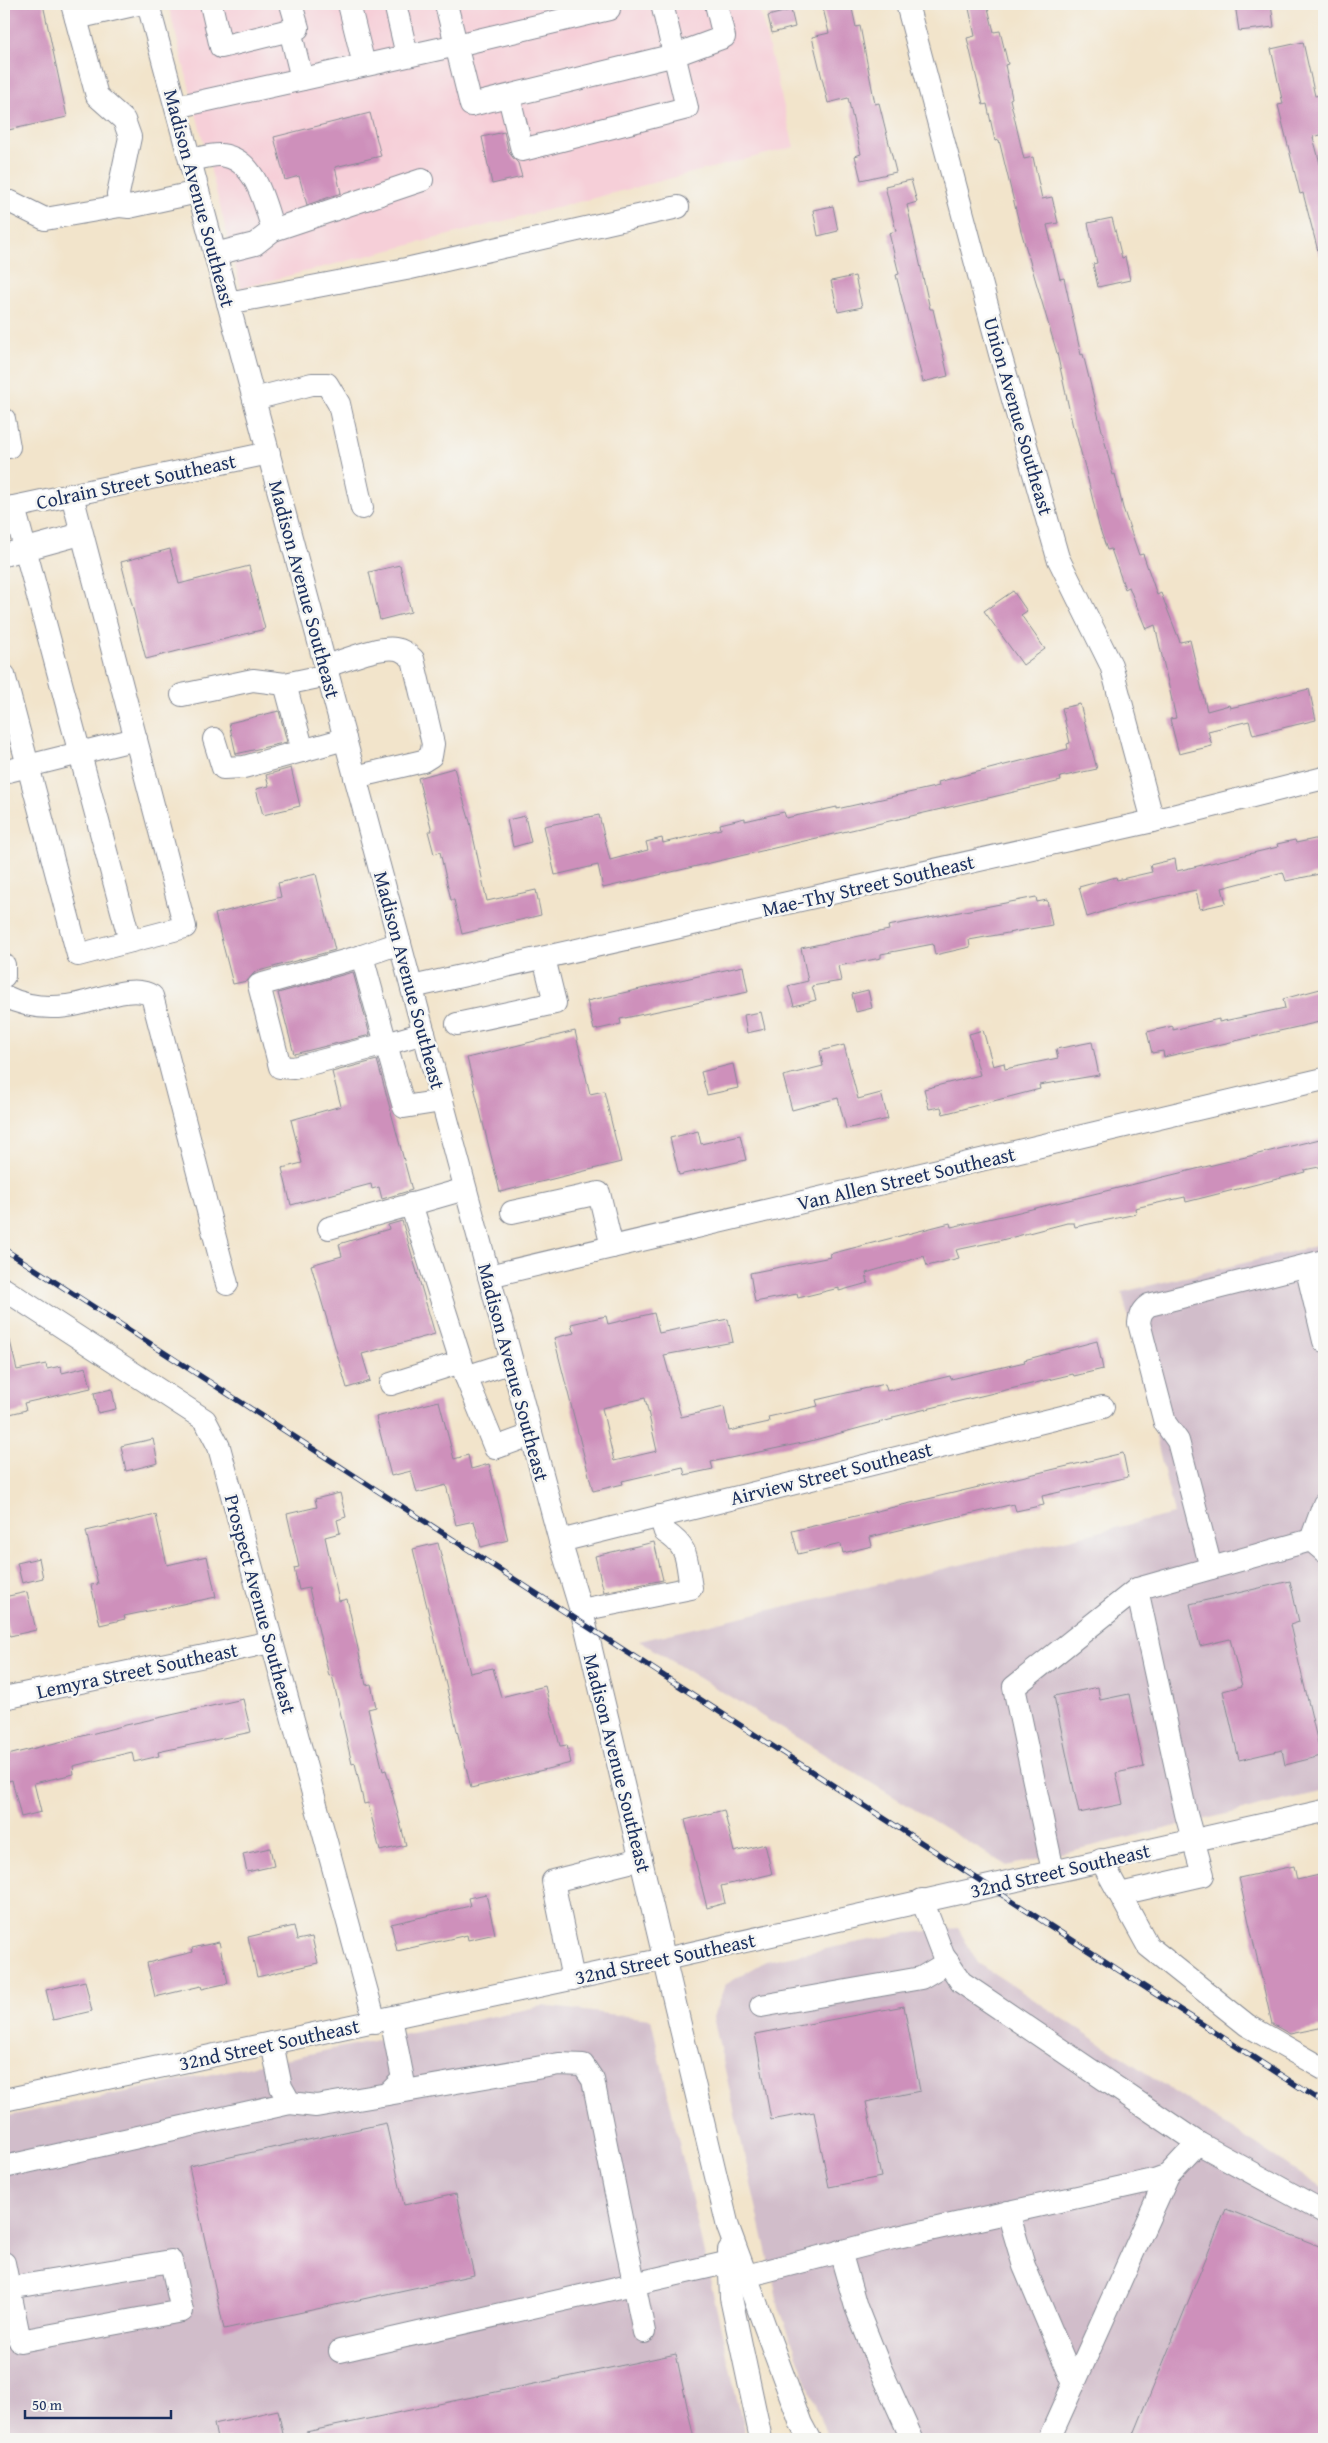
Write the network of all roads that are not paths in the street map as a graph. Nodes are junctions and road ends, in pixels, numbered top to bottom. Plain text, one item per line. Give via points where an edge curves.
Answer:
1 (138, 4) edge
2 (148, 4) edge
3 (211, 4) edge
4 (291, 4) edge
5 (349, 4) edge
6 (395, 4) edge
7 (446, 4) edge
8 (608, 4) edge
9 (662, 4) edge
10 (716, 4) edge
11 (907, 4) edge
12 (74, 11) edge
13 (290, 30) junction
14 (457, 45) junction
15 (407, 55) junction
16 (675, 55) junction
17 (364, 65) junction
18 (302, 79) junction
19 (509, 97) junction
20 (176, 107) junction
21 (190, 160) junction
22 (422, 180) dead end
23 (198, 192) junction
24 (4, 204) edge
25 (120, 206) junction
26 (678, 207) dead end
27 (274, 230) junction
28 (215, 254) junction
29 (228, 303) junction
30 (254, 399) junction
31 (4, 419) edge
32 (8, 447) dead end
33 (269, 453) junction
34 (72, 495) junction
35 (9, 508) edge
36 (362, 508) dead end
37 (81, 534) junction
38 (25, 549) junction
39 (4, 555) edge
40 (327, 671) junction
41 (4, 675) edge
42 (285, 684) junction
43 (182, 695) dead end
44 (136, 739) junction
45 (214, 739) dead end
46 (345, 739) junction
47 (303, 751) junction
48 (79, 753) junction
49 (29, 766) junction
50 (4, 772) edge
51 (356, 777) junction
52 (1324, 778) edge
53 (1153, 821) junction
54 (130, 942) junction
55 (400, 943) junction
56 (362, 956) junction
57 (544, 958) junction
58 (4, 965) edge
59 (4, 976) edge
60 (412, 987) junction
61 (4, 996) edge
62 (457, 1024) dead end
63 (424, 1033) junction
64 (386, 1044) junction
65 (1324, 1079) edge
66 (442, 1101) junction
67 (465, 1189) junction
68 (411, 1204) junction
69 (512, 1212) dead end
70 (328, 1228) dead end
71 (612, 1247) junction
72 (1315, 1264) edge
73 (489, 1276) junction
74 (227, 1284) dead end
75 (8, 1296) edge
76 (1324, 1341) edge
77 (512, 1362) junction
78 (463, 1370) junction
79 (391, 1384) dead end
80 (1103, 1407) dead end
81 (531, 1435) junction
82 (1324, 1504) edge
83 (660, 1516) junction
84 (560, 1541) junction
85 (1317, 1546) edge
86 (1211, 1568) junction
87 (1137, 1589) junction
88 (581, 1610) junction
89 (271, 1642) junction
90 (4, 1698) edge
91 (1324, 1811) edge
92 (1193, 1840) junction
93 (642, 1859) junction
94 (1101, 1860) junction
95 (1053, 1871) junction
96 (1120, 1894) junction
97 (922, 1900) junction
98 (666, 1959) junction
99 (948, 1962) junction
100 (573, 1979) junction
101 (761, 2006) dead end
102 (383, 2020) junction
103 (272, 2044) junction
104 (1324, 2069) edge
105 (388, 2094) junction
106 (4, 2100) edge
107 (290, 2103) junction
108 (1198, 2143) junction
109 (4, 2167) edge
110 (1168, 2175) junction
111 (1008, 2212) junction
112 (1324, 2212) edge
113 (840, 2251) junction
114 (4, 2263) edge
115 (738, 2269) junction
116 (635, 2284) junction
117 (9, 2288) junction
118 (644, 2332) dead end
119 (340, 2351) dead end
120 (1074, 2384) junction
121 (761, 2439) edge
122 (809, 2439) edge
123 (912, 2439) edge
124 (1049, 2439) edge

1 - 12 street
2 - 20 street, Madison Avenue Southeast
3 - 13 street via 221,47
4 - 13 street via 298,28
5 - 17 street
6 - 15 street
7 - 14 street
8 - 14 street via 609,9
9 - 16 street
10 - 16 street via 724,37
11 - 53 street, Union Avenue Southeast via 1058,558 1111,665
12 - 25 street via 97,96 124,120 130,137 118,194
13 - 18 street
14 - 15 street
14 - 19 street via 471,105
15 - 17 street
16 - 19 street
16 - 19 street via 688,108 522,150
17 - 18 street
18 - 20 street
20 - 21 street, Madison Avenue Southeast
21 - 23 street, Madison Avenue Southeast
21 - 27 street via 219,154 243,164 257,183
22 - 27 street
23 - 25 street via 129,207
23 - 28 street, Madison Avenue Southeast
24 - 25 street via 11,202 45,219
26 - 29 street via 406,269
27 - 28 street via 255,244
28 - 29 street, Madison Avenue Southeast
29 - 30 street, Madison Avenue Southeast
30 - 33 street, Madison Avenue Southeast
30 - 36 street via 312,384 327,384 339,404
31 - 32 street
33 - 34 street, Colrain Street Southeast
33 - 40 street, Madison Avenue Southeast
34 - 35 street, Colrain Street Southeast
34 - 37 street
35 - 38 street
37 - 38 street
37 - 44 street
38 - 39 street
38 - 48 street
40 - 42 street
40 - 46 street, Madison Avenue Southeast
40 - 51 street via 381,650 395,649 412,659 433,744 431,756 424,761
41 - 49 street
42 - 43 street via 253,680
42 - 47 street
44 - 48 street
44 - 54 street via 185,927
45 - 47 street via 223,768 244,767
46 - 47 street
46 - 51 street, Madison Avenue Southeast
48 - 49 street
48 - 54 street
49 - 50 street
49 - 54 street via 78,955
51 - 55 street, Madison Avenue Southeast
52 - 53 street, Mae-Thy Street Southeast
53 - 57 street, Mae-Thy Street Southeast
55 - 56 street
55 - 60 street, Madison Avenue Southeast
56 - 64 street
56 - 64 street via 259,984 280,1067 294,1068
57 - 60 street, Mae-Thy Street Southeast
57 - 62 street via 555,1003
58 - 59 street
60 - 63 street, Madison Avenue Southeast
61 - 74 street via 20,1004 58,1006 133,991 145,990 152,996
63 - 64 street
63 - 66 street, Madison Avenue Southeast
64 - 66 street via 404,1107
65 - 71 street, Van Allen Street Southeast
66 - 67 street, Madison Avenue Southeast
67 - 68 street
67 - 73 street, Madison Avenue Southeast
68 - 70 street
68 - 78 street
69 - 71 street via 599,1193
71 - 73 street, Van Allen Street Southeast
72 - 76 street
72 - 86 street via 1149,1305 1140,1315 1139,1323 1165,1423 1178,1441
73 - 77 street, Madison Avenue Southeast
75 - 89 street, Prospect Avenue Southeast via 205,1420 219,1447
77 - 78 street
77 - 81 street, Madison Avenue Southeast
78 - 79 street
78 - 81 street via 495,1448
80 - 83 street, Airview Street Southeast
81 - 84 street, Madison Avenue Southeast
82 - 85 street
83 - 84 street, Airview Street Southeast
83 - 88 street via 665,1532 685,1550 691,1588
84 - 88 street, Madison Avenue Southeast
85 - 86 street
86 - 87 street
87 - 92 street
87 - 95 street via 1014,1687
88 - 93 street, Madison Avenue Southeast
89 - 90 street, Lemyra Street Southeast
89 - 102 street, Prospect Avenue Southeast
91 - 92 street, 32nd Street Southeast
92 - 94 street, 32nd Street Southeast
92 - 96 street via 1203,1875
93 - 98 street, Madison Avenue Southeast
93 - 100 street via 553,1880
94 - 95 street, 32nd Street Southeast
94 - 96 street
95 - 97 street, 32nd Street Southeast
96 - 104 street via 1148,1946 1247,2025
97 - 98 street, 32nd Street Southeast
97 - 99 street
98 - 100 street, 32nd Street Southeast
98 - 115 street, Madison Avenue Southeast
99 - 101 street via 921,1978
99 - 108 street via 961,1982
100 - 102 street, 32nd Street Southeast
102 - 103 street, 32nd Street Southeast
102 - 105 street, Prospect Avenue Southeast via 403,2079
103 - 106 street, 32nd Street Southeast
103 - 107 street via 281,2087
105 - 107 street via 316,2106
105 - 116 street via 559,2064 583,2065 593,2080
107 - 109 street
108 - 110 street
108 - 112 street
110 - 111 street
110 - 120 street
111 - 113 street
111 - 120 street via 1024,2266
113 - 115 street
113 - 123 street via 856,2307
114 - 117 street
115 - 116 street
115 - 121 street via 732,2298
115 - 122 street, Madison Avenue Southeast
116 - 118 street
116 - 119 street
117 - 117 street via 20,2341 182,2311 171,2261
120 - 124 street

